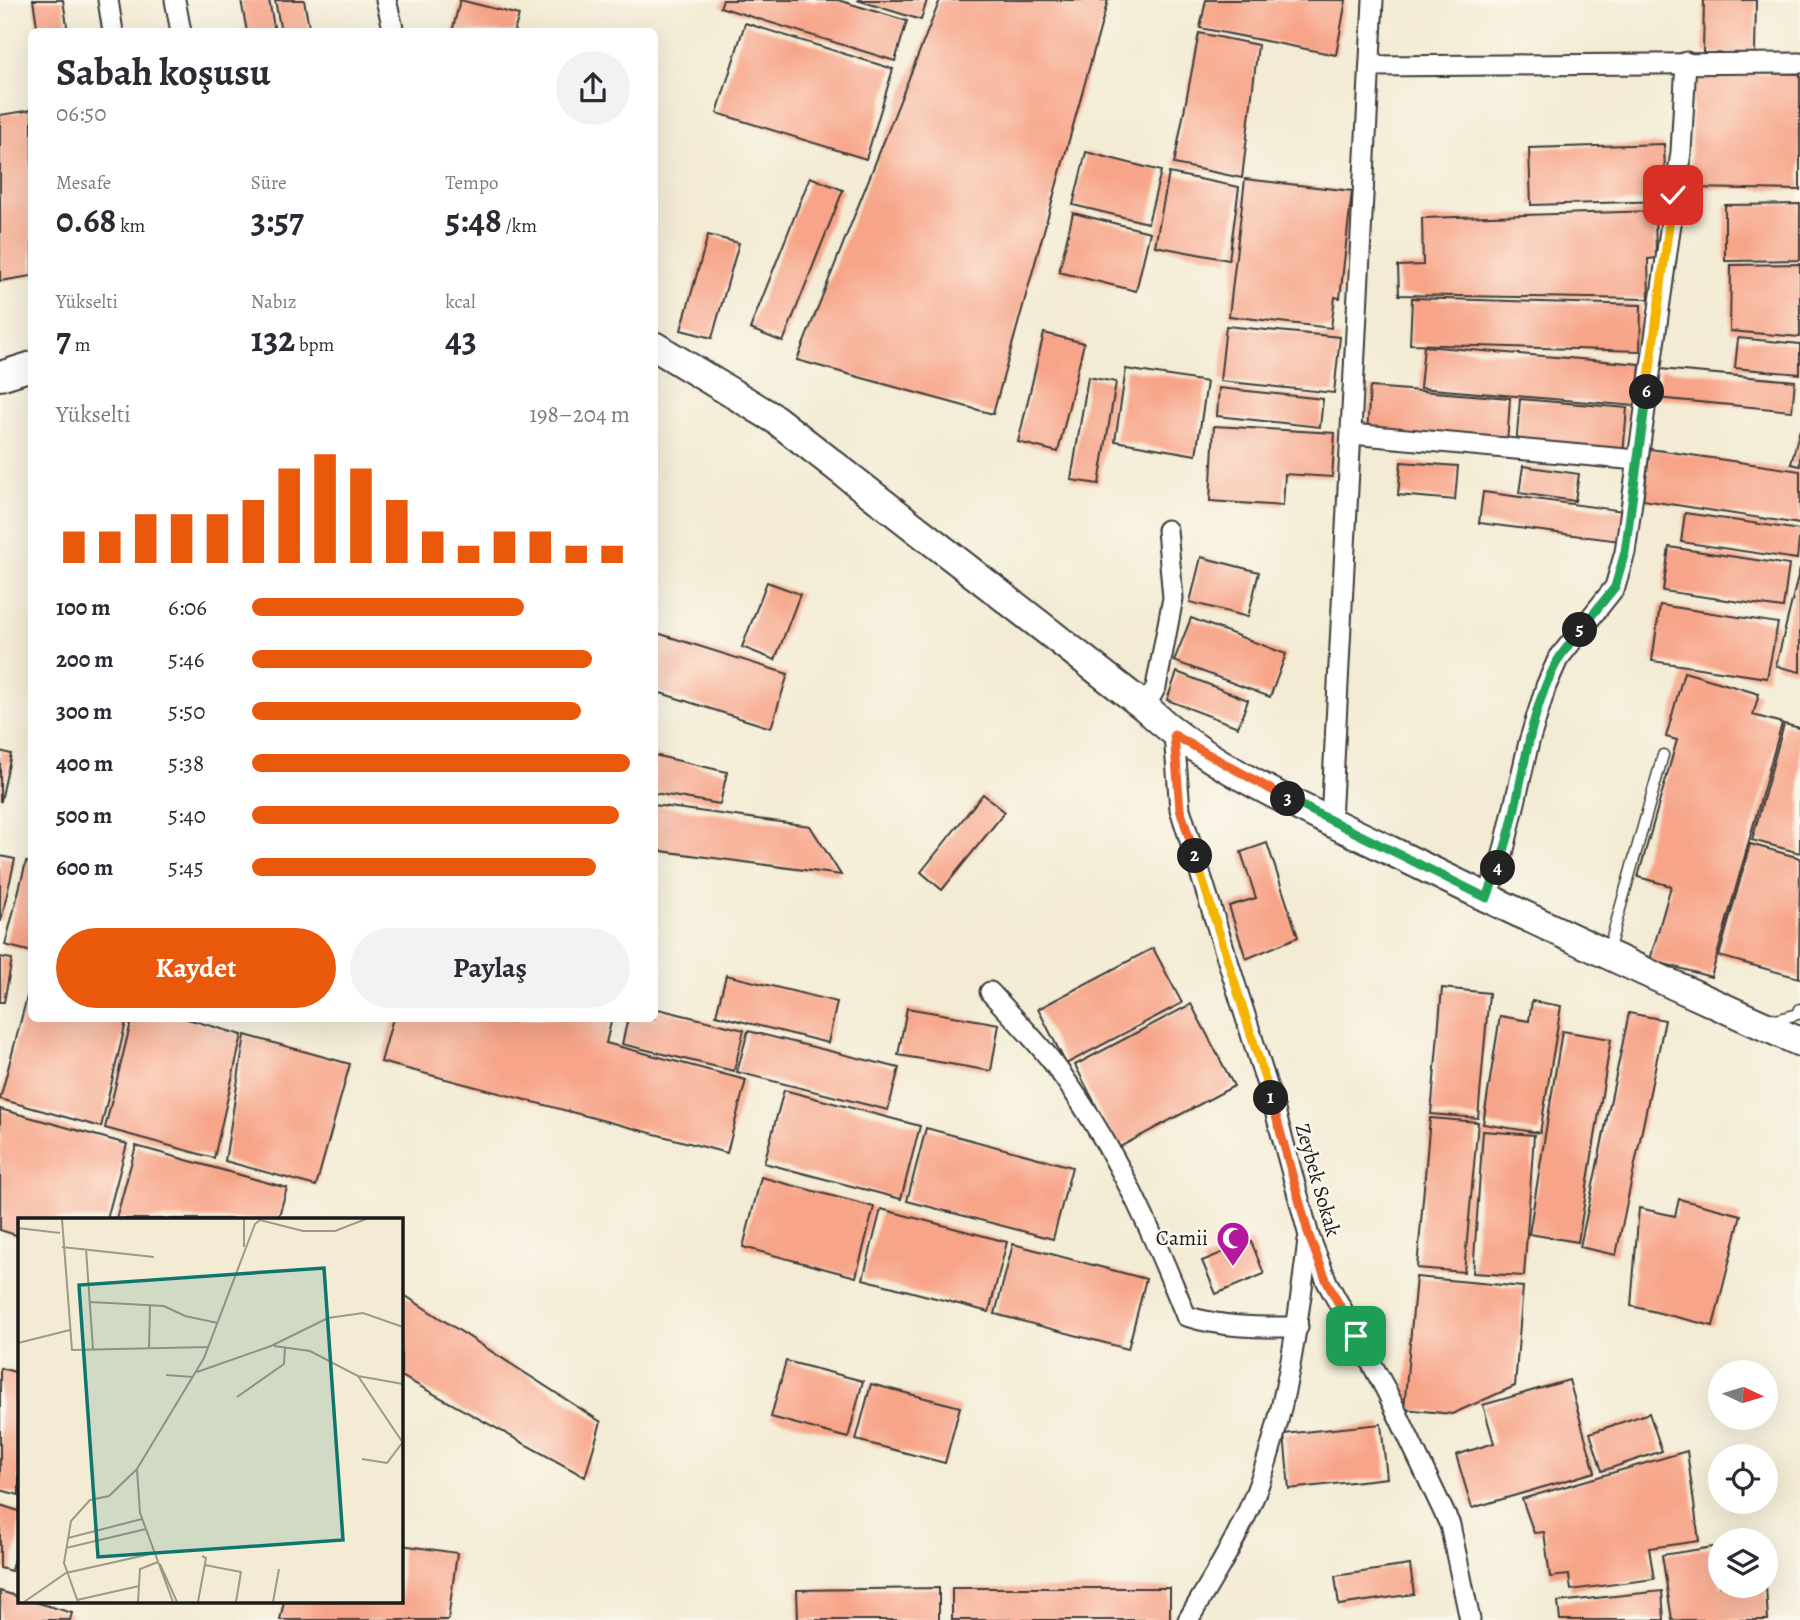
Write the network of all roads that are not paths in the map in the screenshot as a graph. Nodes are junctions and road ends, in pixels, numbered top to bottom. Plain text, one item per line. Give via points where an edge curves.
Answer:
1 (108, 0) edge
2 (175, 0) edge
3 (386, 0) edge
4 (1373, 0) edge
5 (112, 28) edge
6 (180, 28) edge
7 (393, 28) edge
8 (1686, 62) junction
9 (1800, 63) edge
10 (1370, 66) junction
11 (658, 348) edge
12 (28, 367) edge
13 (1, 370) edge
14 (1352, 433) junction
15 (1637, 460) junction
16 (1167, 530) dead end
17 (1145, 707) junction
18 (1174, 735) junction
19 (1663, 755) dead end
20 (1331, 821) junction
21 (1487, 898) junction
22 (1607, 956) junction
23 (1653, 976) junction
24 (1699, 985) dead end
25 (990, 992) dead end
26 (1743, 1003) dead end
27 (1800, 1009) edge
28 (1800, 1042) edge
29 (1309, 1236) junction
30 (1298, 1327) junction
31 (1188, 1620) edge
32 (1470, 1620) edge

1 - 5 street
2 - 6 street
3 - 7 street
4 - 10 street
8 - 9 street
8 - 10 street
8 - 15 street via 1681,152
10 - 14 street
11 - 17 street via 775,419
12 - 13 street
14 - 15 street
14 - 20 street
15 - 21 street via 1625,552 1615,587 1558,659 1546,686 1528,742 1503,854
16 - 17 street via 1173,598 1156,687
17 - 18 street
18 - 20 street
18 - 29 street, Zeybek Sokak via 1180,809 1274,1107
19 - 22 lane
20 - 21 street
21 - 22 street
22 - 23 street
23 - 24 lane
23 - 28 street
25 - 30 street via 1054,1063 1097,1127 1144,1211 1186,1316 1240,1328
26 - 27 lane via 1776,1020 1798,1014
29 - 30 street
29 - 32 street, Zeybek Sokak via 1327,1282 1450,1525
30 - 31 street via 1256,1491 1229,1553

